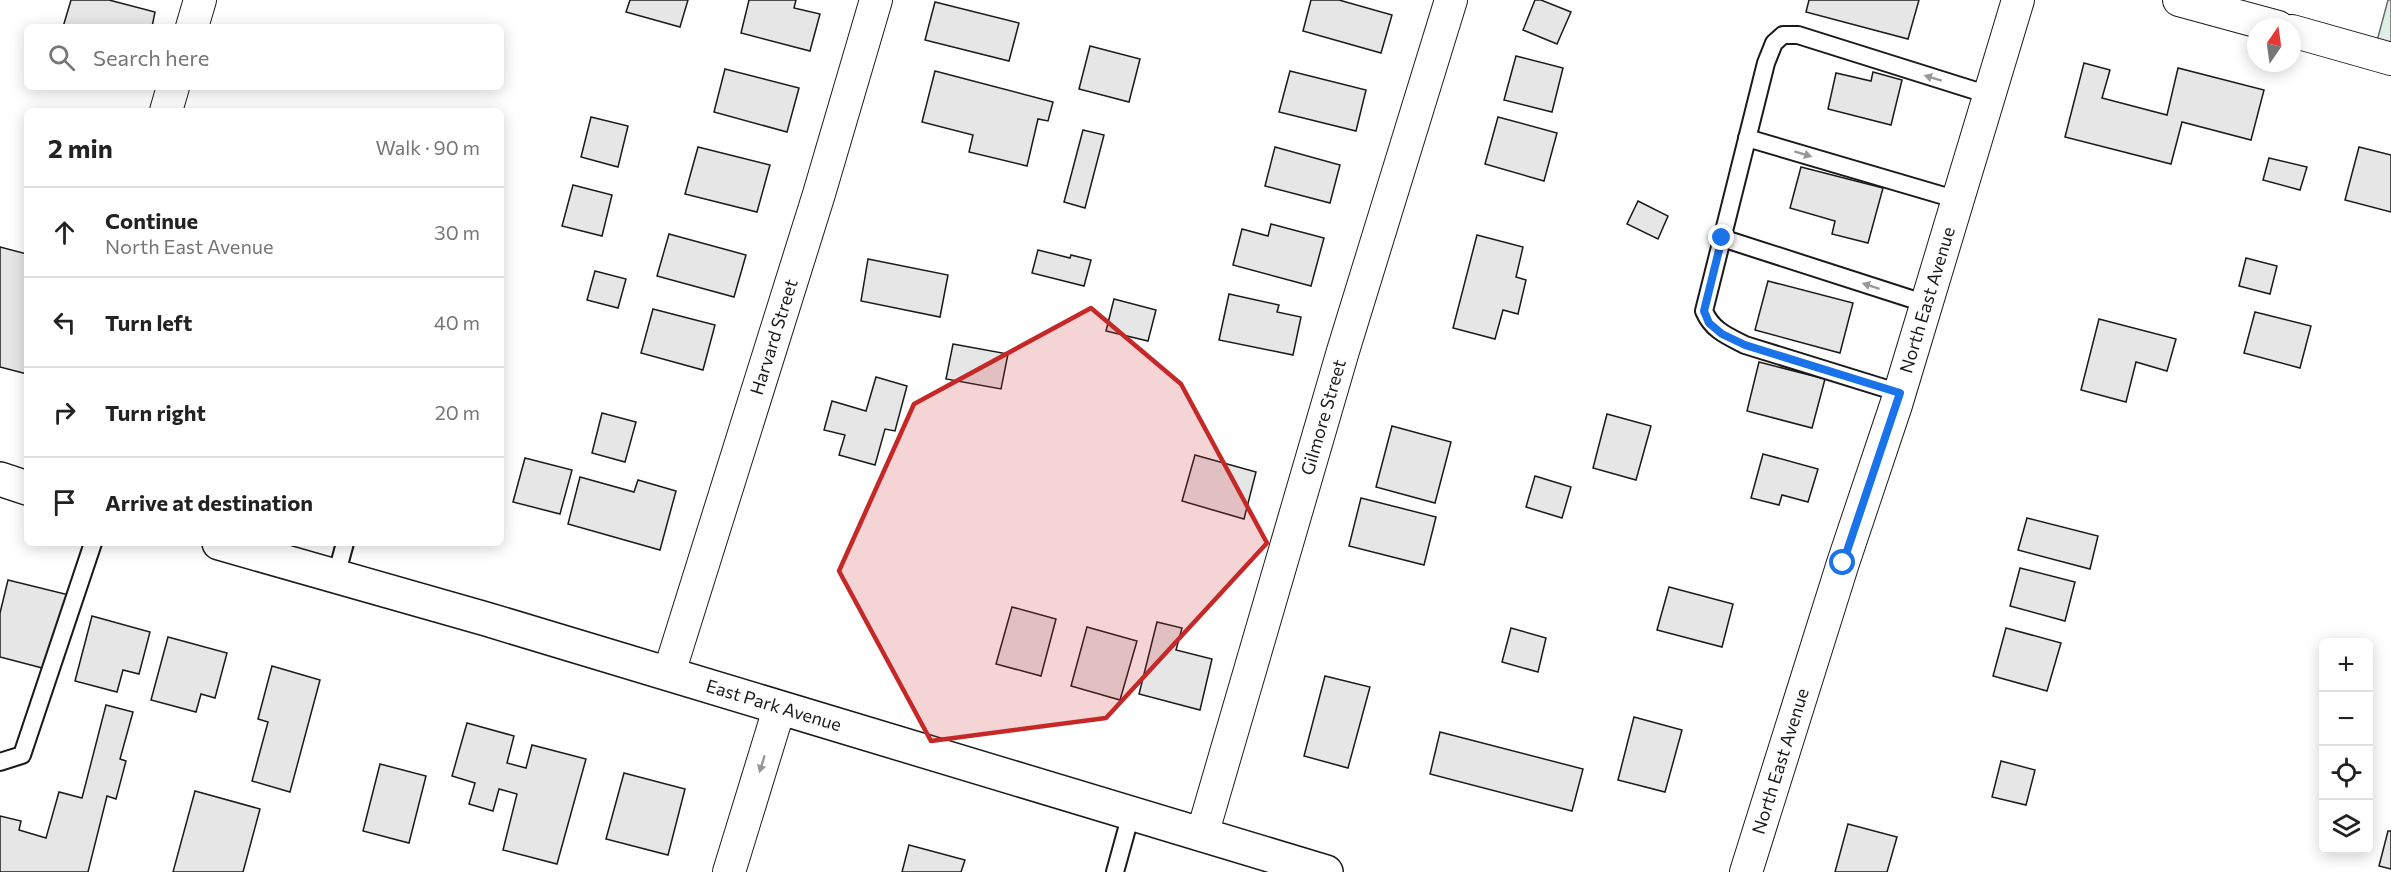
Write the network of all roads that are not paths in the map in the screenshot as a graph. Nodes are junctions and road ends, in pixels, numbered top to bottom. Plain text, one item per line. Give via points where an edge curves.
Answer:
1 (200, 0) edge
2 (876, 0) edge
3 (1451, 0) edge
4 (2018, 0) edge
5 (2179, 0) edge
6 (2247, 19) edge
7 (193, 24) edge
8 (2301, 34) edge
9 (2391, 59) edge
10 (172, 90) edge
11 (1989, 95) junction
12 (167, 108) edge
13 (1747, 138) junction
14 (1958, 200) junction
15 (1722, 238) junction
16 (1927, 304) junction
17 (1900, 393) junction
18 (0, 480) edge
19 (24, 487) edge
20 (92, 546) edge
21 (230, 546) edge
22 (344, 546) edge
23 (336, 576) junction
24 (669, 673) junction
25 (779, 708) junction
26 (0, 762) edge
27 (1131, 814) junction
28 (1202, 835) junction
29 (729, 872) edge
30 (1114, 872) edge
31 (1326, 872) edge
32 (1746, 872) edge

1 - 7 street
2 - 24 street, Harvard Street
3 - 28 street, Gilmore Street
4 - 11 street, North East Avenue
5 - 6 street
8 - 9 street
10 - 12 street
11 -> 13 lane via 1798,35 1783,35 1774,43 1766,63
11 - 14 street, North East Avenue
13 -> 14 lane
13 - 15 lane
14 - 16 street, North East Avenue
16 -> 15 lane
15 - 17 lane via 1704,311 1709,323 1745,345
16 - 17 street, North East Avenue
17 - 32 street, North East Avenue
18 - 19 main road
20 - 26 lane via 22,755
21 - 23 main road, East Park Avenue
22 - 23 lane
23 - 24 main road, East Park Avenue
24 - 25 main road, East Park Avenue
25 - 27 main road, East Park Avenue
25 -> 29 street
27 - 28 main road, East Park Avenue
27 - 30 lane
28 - 31 main road, East Park Avenue

